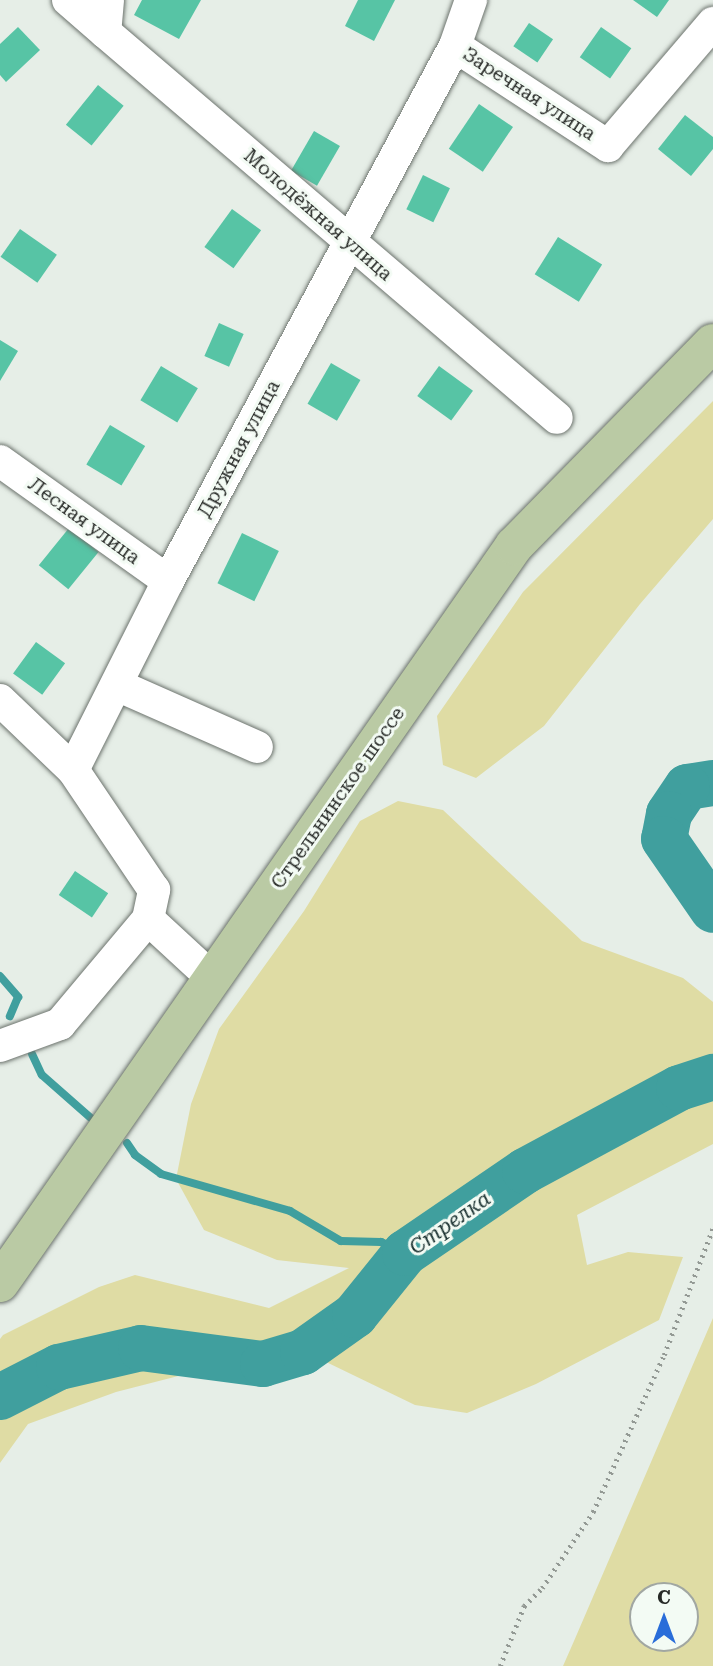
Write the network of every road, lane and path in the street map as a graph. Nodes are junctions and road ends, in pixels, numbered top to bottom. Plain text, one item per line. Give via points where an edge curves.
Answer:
1 (68, 0) edge
2 (108, 0) edge
3 (471, 0) edge
4 (713, 23) edge
5 (105, 32) junction
6 (455, 46) junction
7 (351, 243) junction
8 (713, 343) edge
9 (557, 418) dead end
10 (0, 461) edge
11 (167, 581) junction
12 (117, 685) junction
13 (0, 700) edge
14 (257, 747) dead end
15 (73, 770) junction
16 (151, 905) junction
17 (212, 978) junction
18 (0, 1046) edge
19 (713, 1228) edge
20 (0, 1283) edge
21 (500, 1666) edge

1 - 5 street, Молодёжная улица
2 - 5 street
3 - 6 street, Дружная улица
4 - 6 street, Заречная улица via 608,146
5 - 7 street, Молодёжная улица
6 - 7 street, Дружная улица
7 - 9 street, Молодёжная улица
7 - 11 street, Дружная улица
8 - 17 main road, Стрельнинское шоссе via 514,546
10 - 11 street, Лесная улица
11 - 12 street, Дружная улица
12 - 14 street
12 - 15 street, Дружная улица
13 - 15 street
15 - 16 street
16 - 17 street
16 - 18 street via 60,1024
17 - 20 main road, Стрельнинское шоссе
19 - 21 path via 664,1355 593,1512 542,1588 524,1606

